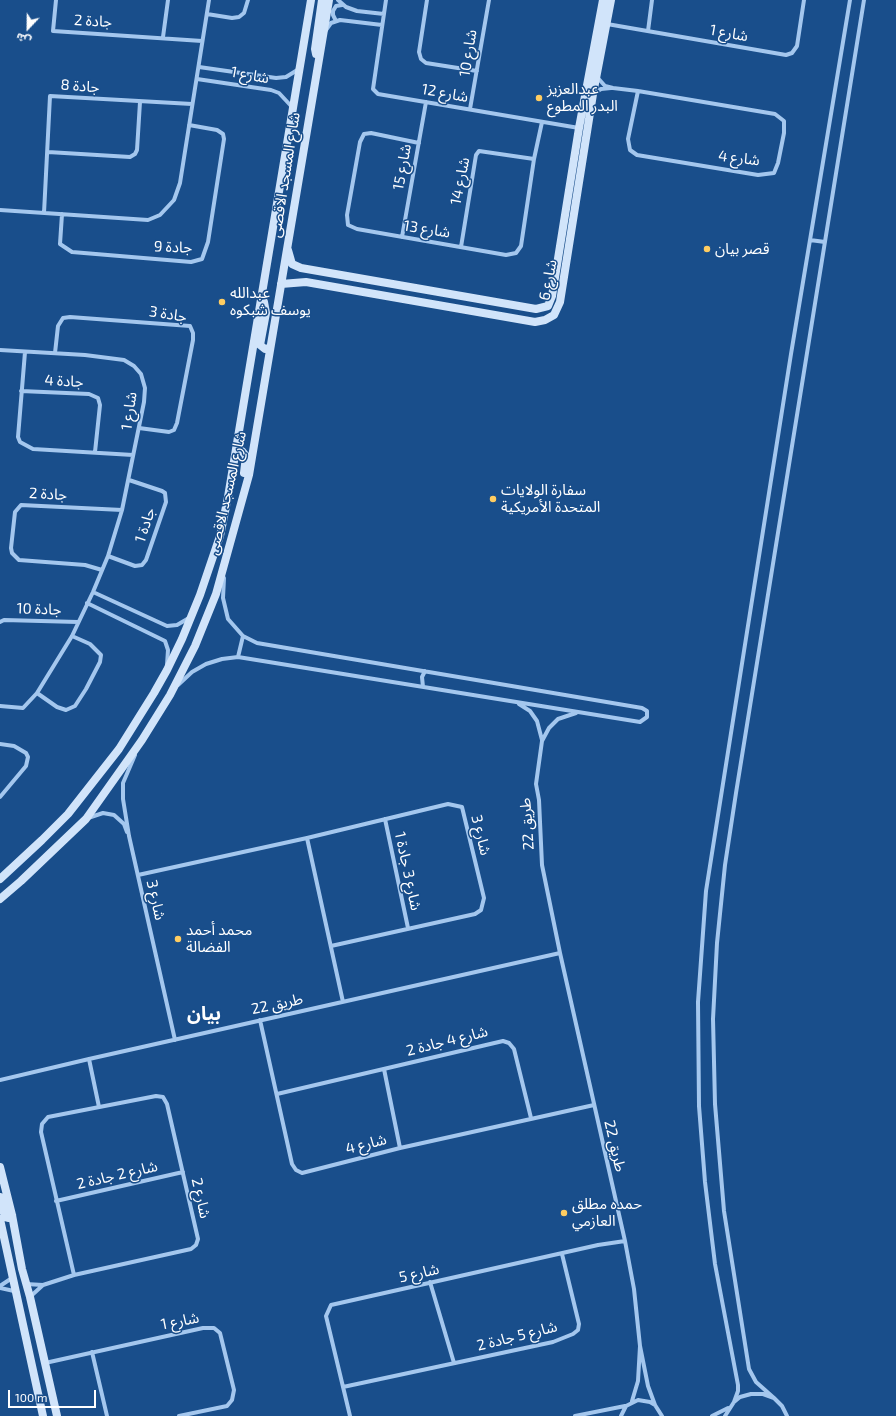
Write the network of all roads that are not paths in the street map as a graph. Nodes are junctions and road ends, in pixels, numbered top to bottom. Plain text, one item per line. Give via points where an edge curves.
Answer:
1 (56, 0) edge
2 (168, 0) edge
3 (209, 0) edge
4 (248, 0) edge
5 (311, 0) edge
6 (322, 0) edge
7 (329, 0) edge
8 (338, 0) edge
9 (386, 0) edge
10 (427, 0) edge
11 (489, 0) edge
12 (603, 0) edge
13 (611, 0) edge
14 (652, 0) edge
15 (804, 0) edge
16 (850, 0) edge
17 (864, 0) edge
18 (342, 5) junction
19 (207, 14) junction
20 (384, 14) junction
21 (336, 21) junction
22 (607, 24) junction
23 (382, 25) junction
24 (648, 32) junction
25 (163, 37) junction
26 (322, 37) junction
27 (202, 41) junction
28 (318, 60) junction
29 (199, 67) junction
30 (299, 69) junction
31 (477, 71) junction
32 (597, 76) junction
33 (197, 79) junction
34 (614, 88) junction
35 (638, 91) junction
36 (593, 94) junction
37 (140, 102) junction
38 (426, 102) junction
39 (192, 104) junction
40 (293, 108) junction
41 (470, 110) junction
42 (542, 122) junction
43 (189, 125) junction
44 (579, 128) junction
45 (419, 143) junction
46 (48, 152) junction
47 (534, 159) junction
48 (0, 210) edge
49 (44, 213) junction
50 (62, 214) junction
51 (402, 237) junction
52 (288, 239) junction
53 (810, 240) junction
54 (825, 242) junction
55 (461, 247) junction
56 (320, 271) junction
57 (560, 273) junction
58 (281, 284) junction
59 (318, 284) junction
60 (262, 296) junction
61 (270, 348) junction
62 (0, 350) edge
63 (25, 352) junction
64 (55, 353) junction
65 (21, 391) junction
66 (139, 428) junction
67 (237, 451) junction
68 (95, 452) junction
69 (133, 455) junction
70 (129, 480) junction
71 (245, 491) junction
72 (122, 510) junction
73 (108, 556) junction
74 (225, 565) junction
75 (102, 570) junction
76 (93, 592) junction
77 (87, 603) junction
78 (191, 617) junction
79 (0, 622) edge
80 (78, 622) junction
81 (72, 636) junction
82 (243, 636) junction
83 (238, 657) junction
84 (167, 670) junction
85 (425, 671) junction
86 (423, 687) junction
87 (37, 693) junction
88 (170, 695) junction
89 (513, 702) junction
90 (0, 706) edge
91 (582, 713) junction
92 (142, 740) junction
93 (542, 741) junction
94 (0, 744) edge
95 (0, 796) edge
96 (86, 819) junction
97 (385, 819) junction
98 (130, 836) junction
99 (307, 838) junction
100 (42, 840) junction
101 (50, 853) junction
102 (18, 862) junction
103 (0, 874) edge
104 (138, 875) junction
105 (0, 879) edge
106 (0, 899) edge
107 (408, 928) junction
108 (331, 946) junction
109 (560, 953) junction
110 (343, 1002) junction
111 (260, 1020) junction
112 (175, 1040) junction
113 (89, 1058) junction
114 (384, 1069) junction
115 (0, 1080) edge
116 (277, 1094) junction
117 (594, 1105) junction
118 (98, 1107) junction
119 (531, 1118) junction
120 (400, 1148) junction
121 (0, 1167) edge
122 (183, 1172) junction
123 (0, 1197) edge
124 (56, 1201) junction
125 (12, 1215) junction
126 (0, 1219) edge
127 (2, 1230) junction
128 (625, 1241) junction
129 (562, 1254) junction
130 (22, 1269) junction
131 (74, 1275) junction
132 (12, 1278) junction
133 (430, 1282) junction
134 (26, 1284) junction
135 (43, 1285) junction
136 (0, 1287) edge
137 (14, 1291) junction
138 (30, 1297) junction
139 (640, 1346) junction
140 (92, 1352) junction
141 (46, 1363) junction
142 (454, 1364) junction
143 (343, 1387) junction
144 (774, 1398) junction
145 (632, 1401) junction
146 (734, 1402) junction
147 (655, 1405) junction
148 (626, 1406) junction
149 (730, 1407) junction
150 (43, 1416) edge
151 (57, 1416) edge
152 (107, 1416) edge
153 (179, 1416) edge
154 (350, 1416) edge
155 (575, 1416) edge
156 (620, 1416) edge
157 (662, 1416) edge
158 (712, 1416) edge
159 (725, 1416) edge
160 (787, 1416) edge

1 - 25 street, جادة 2 via 53,31
2 - 25 street
3 - 19 street
4 - 19 street via 244,13 239,17
5 - 30 main road, شارع المسجد الاقصى
6 - 28 main road via 315,49
7 - 26 main road, شارع المسجد الاقصى
8 - 18 street
9 - 20 street, شارع 12
10 - 31 street via 419,52 421,59 426,63
11 - 31 street, شارع 10
12 - 44 main road, شارع 6
13 - 22 main road, شارع 6
14 - 24 street
15 - 24 street, شارع 1 via 797,46 792,53 786,55
16 - 53 street
17 - 54 street
18 - 20 street via 357,11
18 - 21 street via 336,6 333,10 332,15
19 - 27 street
20 - 23 street, شارع 12
21 - 23 street
21 - 26 street via 327,28
22 - 24 street, شارع 1
22 - 32 main road, شارع 6
23 - 38 street, شارع 12 via 373,88 375,92
25 - 27 street, جادة 2
26 - 28 main road, شارع المسجد الاقصى
27 - 29 street
28 - 52 main road, شارع المسجد الاقصى
29 - 30 street, شارع 1 via 276,78 286,77
29 - 33 street
30 - 40 main road, شارع المسجد الاقصى
31 - 41 street, شارع 10
32 - 34 street, شارع 4 via 601,82
32 - 36 main road, شارع 6
33 - 39 street
33 - 40 street, شارع 1 via 271,90 279,93
34 - 35 street, شارع 4
34 - 36 street, شارع 4 via 601,89
35 - 35 street, شارع 4 via 775,114 784,121 784,133 774,173 758,175 637,154 630,150 628,139
36 - 57 main road, شارع 6
37 - 39 street, جادة 8
37 - 46 street via 137,150 130,157
37 - 46 street, جادة 8 via 50,96
38 - 41 street, شارع 12
38 - 45 street, شارع 15
39 - 43 street
40 - 60 main road, شارع المسجد الاقصى
41 - 42 street, شارع 12
42 - 44 street, شارع 12
42 - 47 street, شارع 13
43 - 50 street via 180,183 174,200 160,215 148,220
43 - 50 street, جادة 9 via 217,130 223,134 224,139 208,242 202,259 191,262 72,252 60,244
44 - 57 main road, شارع 6
45 - 51 street, شارع 15
45 - 51 street, شارع 13 via 371,133 364,134 360,142 346,215 348,225 357,229
46 - 49 street, جادة 8
47 - 55 street, شارع 13 via 521,246 516,253 506,255
47 - 55 street, شارع 14 via 479,151 476,155
48 - 49 street
49 - 50 street
51 - 55 street, شارع 13
52 - 56 main road, شارع 6 via 292,264
52 - 58 main road, شارع المسجد الاقصى
53 - 54 street
53 - 146 street via 707,878 698,1002 699,1106 705,1182 715,1264 738,1385
54 - 144 street via 725,865 713,1020 715,1104 729,1253 750,1370 756,1382
56 - 57 main road, شارع 6 via 539,310 550,303
56 - 59 main road
57 - 59 main road, شارع 6 via 558,309 550,318 535,322
58 - 59 main road, شارع 6
58 - 61 main road, شارع المسجد الاقصى
60 - 61 main road via 266,313 260,345 265,349
60 - 67 main road, شارع المسجد الاقصى
61 - 71 main road, شارع المسجد الاقصى
62 - 63 street, شارع 1
63 - 64 street, شارع 1
63 - 65 street, جادة 4
64 - 66 street, شارع 1 via 107,357 124,360 134,366 145,388
64 - 66 street, جادة 3 via 58,326 63,318 190,326 193,340 174,430 169,432
65 - 68 street, جادة 4 via 18,437 20,442 33,449
65 - 68 street, جادة 4 via 89,394 98,398 100,405
66 - 69 street, شارع 1
67 - 71 main road via 242,450 246,456 242,484
67 - 78 main road, شارع المسجد الاقصى via 220,536
68 - 69 street, جادة 4
69 - 70 street, شارع 1
70 - 72 street, شارع 1
70 - 73 street, جادة 1 via 162,491 165,493 166,502 142,565 135,566
71 - 74 main road, شارع المسجد الاقصى
72 - 73 street, شارع 1
72 - 75 street, جادة 2 via 21,505 15,512 12,554 19,560
73 - 75 street, شارع 1
74 - 82 street via 223,605 228,619
74 - 88 main road, شارع المسجد الاقصى via 195,646
75 - 76 street, شارع 1
76 - 77 street, شارع 1
76 - 78 street via 167,626 177,625
77 - 80 street, شارع 1
77 - 84 street via 165,641 168,650
78 - 84 main road, شارع المسجد الاقصى
79 - 80 street, جادة 10
80 - 81 street, شارع 1
81 - 87 street, شارع 1
81 - 87 street via 90,644 101,654 100,662 86,690 75,706 66,710
82 - 83 street
82 - 85 street via 257,643
83 - 86 street
83 - 88 street via 218,660 199,667 185,677
84 - 100 main road, شارع المسجد الاقصى via 119,749 68,814
85 - 86 street via 421,680
85 - 91 street via 642,708 648,714 646,720 640,722
86 - 89 street
87 - 90 street, شارع 1 via 23,708
88 - 92 main road, شارع المسجد الاقصى
89 - 91 street
89 - 93 street, طريق 22 via 526,708 534,716 540,728
91 - 93 street, طريق 22 via 565,715 558,719 548,728
92 - 96 main road, شارع المسجد الاقصى
92 - 98 street, شارع 3 via 122,788
93 - 109 street, طريق 22 via 536,784 542,865
94 - 95 street via 14,746 28,757 26,766
96 - 98 street, شارع 3 via 103,813 114,815 124,824
96 - 101 main road, شارع المسجد الاقصى
97 - 99 street, شارع 3
97 - 107 street, شارع 3 جادة 1
97 - 107 street, شارع 3 via 448,804 462,807 484,898 481,910 475,914
98 - 104 street, شارع 3
99 - 104 street, شارع 3
99 - 108 street
100 - 101 main road via 41,851
100 - 102 main road, شارع المسجد الاقصى
101 - 106 main road, شارع المسجد الاقصى
102 - 103 main road
102 - 105 main road, شارع المسجد الاقصى
104 - 112 street, شارع 3
107 - 108 street, شارع 3
108 - 110 street
109 - 110 street, طريق 22
109 - 117 street, طريق 22
110 - 111 street, طريق 22
111 - 112 street, طريق 22
111 - 116 street, شارع 4
112 - 113 street, طريق 22
113 - 115 street, طريق 22
113 - 118 street
114 - 116 street, شارع 4 جادة 2
114 - 119 street, شارع 4 جادة 2 via 503,1041 514,1049
114 - 120 street
116 - 120 street, شارع 4 via 292,1164 302,1173
117 - 119 street, شارع 4
117 - 128 street, طريق 22
118 - 122 street, شارع 2 via 156,1096 163,1097 167,1104
118 - 124 street, شارع 2 via 48,1117 42,1124 41,1132
119 - 120 street, شارع 4
121 - 125 main road
122 - 124 street, شارع 2 جادة 2
122 - 131 street, شارع 2 via 198,1239 196,1245 191,1249
123 - 125 main road via 5,1217 9,1218
124 - 131 street, شارع 2
125 - 130 main road
126 - 127 main road
127 - 130 main road via 4,1226 9,1228 14,1252
127 - 132 main road
128 - 129 street, شارع 5
128 - 139 street, طريق 22 via 634,1289
129 - 133 street, شارع 5
129 - 142 street, شارع 5 جادة 2 via 579,1324 578,1330 553,1342
130 - 134 main road
131 - 135 street, شارع 2
132 - 136 street
132 - 137 main road
133 - 142 street
133 - 143 street, شارع 5 via 331,1305 326,1316
134 - 135 street, شارع 2
134 - 138 main road
135 - 138 street, شارع 2
136 - 137 street
137 - 150 main road
138 - 141 main road
139 - 145 street, طريق 22 via 638,1381
139 - 147 street, طريق 22 via 648,1386
140 - 141 street, شارع 1
140 - 152 street
140 - 153 street, شارع 1 via 203,1328 214,1328 220,1333 234,1390 232,1400 227,1406
141 - 151 main road
142 - 143 street, شارع 5 جادة 2
143 - 154 street, شارع 5
144 - 146 street via 763,1394 751,1394
144 - 160 street
145 - 147 street via 644,1400
145 - 148 street
146 - 149 street
147 - 157 street, طريق 22
148 - 155 street
148 - 156 street
149 - 158 street
149 - 159 street

